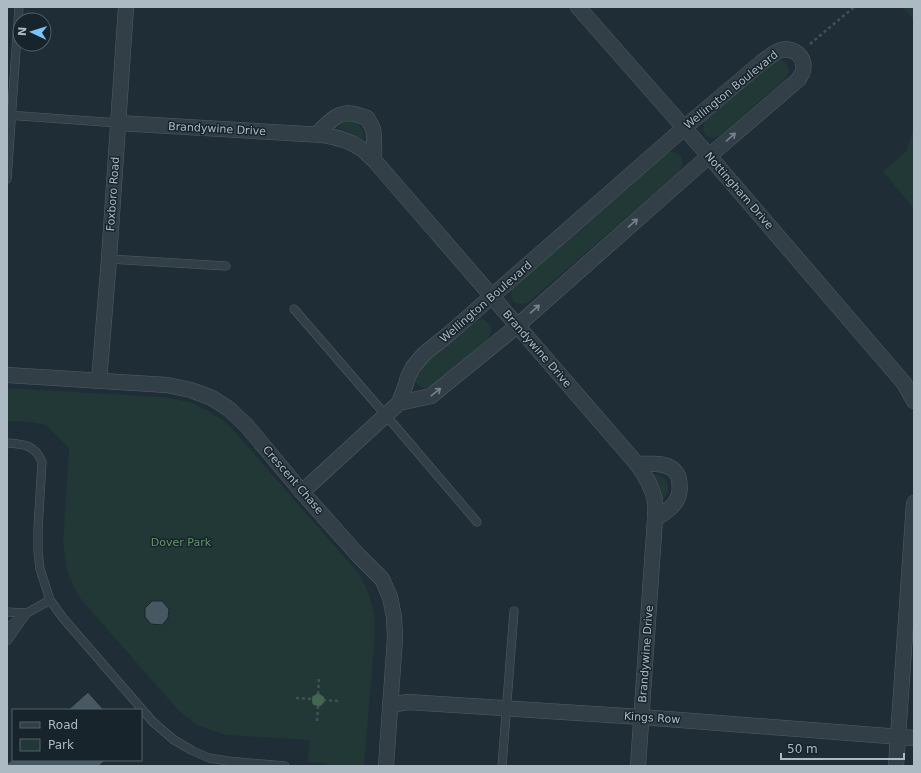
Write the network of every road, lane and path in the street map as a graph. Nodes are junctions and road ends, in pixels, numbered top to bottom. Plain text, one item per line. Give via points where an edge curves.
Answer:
1 (19, 7) edge
2 (126, 7) edge
3 (578, 7) edge
4 (854, 7) edge
5 (808, 45) dead end
6 (9, 115) edge
7 (118, 123) junction
8 (684, 128) junction
9 (317, 134) junction
10 (709, 156) junction
11 (374, 160) junction
12 (7, 179) edge
13 (109, 259) junction
14 (226, 266) dead end
15 (492, 297) junction
16 (294, 309) dead end
17 (517, 326) junction
18 (898, 375) junction
19 (7, 376) edge
20 (914, 376) edge
21 (99, 381) junction
22 (914, 401) edge
23 (399, 403) junction
24 (386, 415) junction
25 (7, 443) edge
26 (637, 464) junction
27 (302, 492) junction
28 (914, 503) edge
29 (655, 519) junction
30 (477, 522) dead end
31 (50, 600) junction
32 (514, 611) dead end
33 (7, 612) edge
34 (27, 613) junction
35 (7, 616) edge
36 (7, 620) edge
37 (7, 624) edge
38 (7, 628) edge
39 (7, 641) edge
40 (319, 678) dead end
41 (318, 694) junction
42 (296, 698) dead end
43 (313, 699) junction
44 (323, 700) junction
45 (339, 701) dead end
46 (318, 705) junction
47 (390, 705) junction
48 (506, 708) junction
49 (141, 709) edge
50 (142, 710) edge
51 (641, 717) junction
52 (316, 721) dead end
53 (898, 737) junction
54 (914, 738) edge
55 (285, 766) edge
56 (386, 766) edge
57 (502, 766) edge
58 (638, 766) edge
59 (896, 766) edge

1 - 6 lane
2 - 7 street, Foxboro Road
3 - 8 street, Nottingham Drive
4 - 5 path
6 - 7 lane
6 - 12 lane
7 - 9 street, Brandywine Drive
7 - 13 street, Foxboro Road
8 - 10 street, Nottingham Drive
10 -> 8 street, Wellington Boulevard via 799,79 803,71 799,55 792,50 782,49 776,52
8 - 15 street, Wellington Boulevard
9 - 11 street, Brandywine Drive via 346,141 362,149
9 - 11 street via 327,123 343,114 351,112 367,118 373,128
17 -> 10 street, Wellington Boulevard
10 - 18 street, Nottingham Drive
11 - 15 street, Brandywine Drive
13 - 14 lane
13 - 21 street, Foxboro Road
15 - 17 street, Brandywine Drive
15 - 23 street, Wellington Boulevard via 424,354 413,367
16 - 24 lane
23 -> 17 street, Wellington Boulevard via 431,396
17 - 26 street, Brandywine Drive
18 - 20 street
18 - 22 street, Nottingham Drive
19 - 21 street, Crescent Chase
21 - 27 street, Crescent Chase via 167,385 212,398 229,409 247,426
23 - 24 street, Wellington Boulevard
24 - 27 street, Wellington Boulevard
24 - 30 lane
25 - 31 lane via 30,447 39,454 42,462 38,551 40,569
26 - 29 street, Brandywine Drive via 650,486 655,502
26 - 29 street via 660,464 672,468 679,477 681,487 678,500
27 - 47 street, Crescent Chase via 382,579 390,597 395,638
28 - 53 street
29 - 51 street, Brandywine Drive
31 - 34 lane
31 - 49 lane
32 - 48 lane
33 - 34 lane
34 - 35 lane
34 - 36 lane
34 - 37 lane
34 - 38 lane
34 - 39 lane
40 - 41 path
41 - 43 path
41 - 44 path via 322,695
42 - 43 path
43 - 46 path
44 - 45 path
44 - 46 path
46 - 52 path
47 - 48 street, Kings Row via 408,702
47 - 56 street, Crescent Chase
48 - 51 street, Kings Row
48 - 57 lane
50 - 55 lane via 174,740 209,758
51 - 53 street, Kings Row
51 - 58 street, Brandywine Drive
53 - 54 street, Kings Row
53 - 59 street

